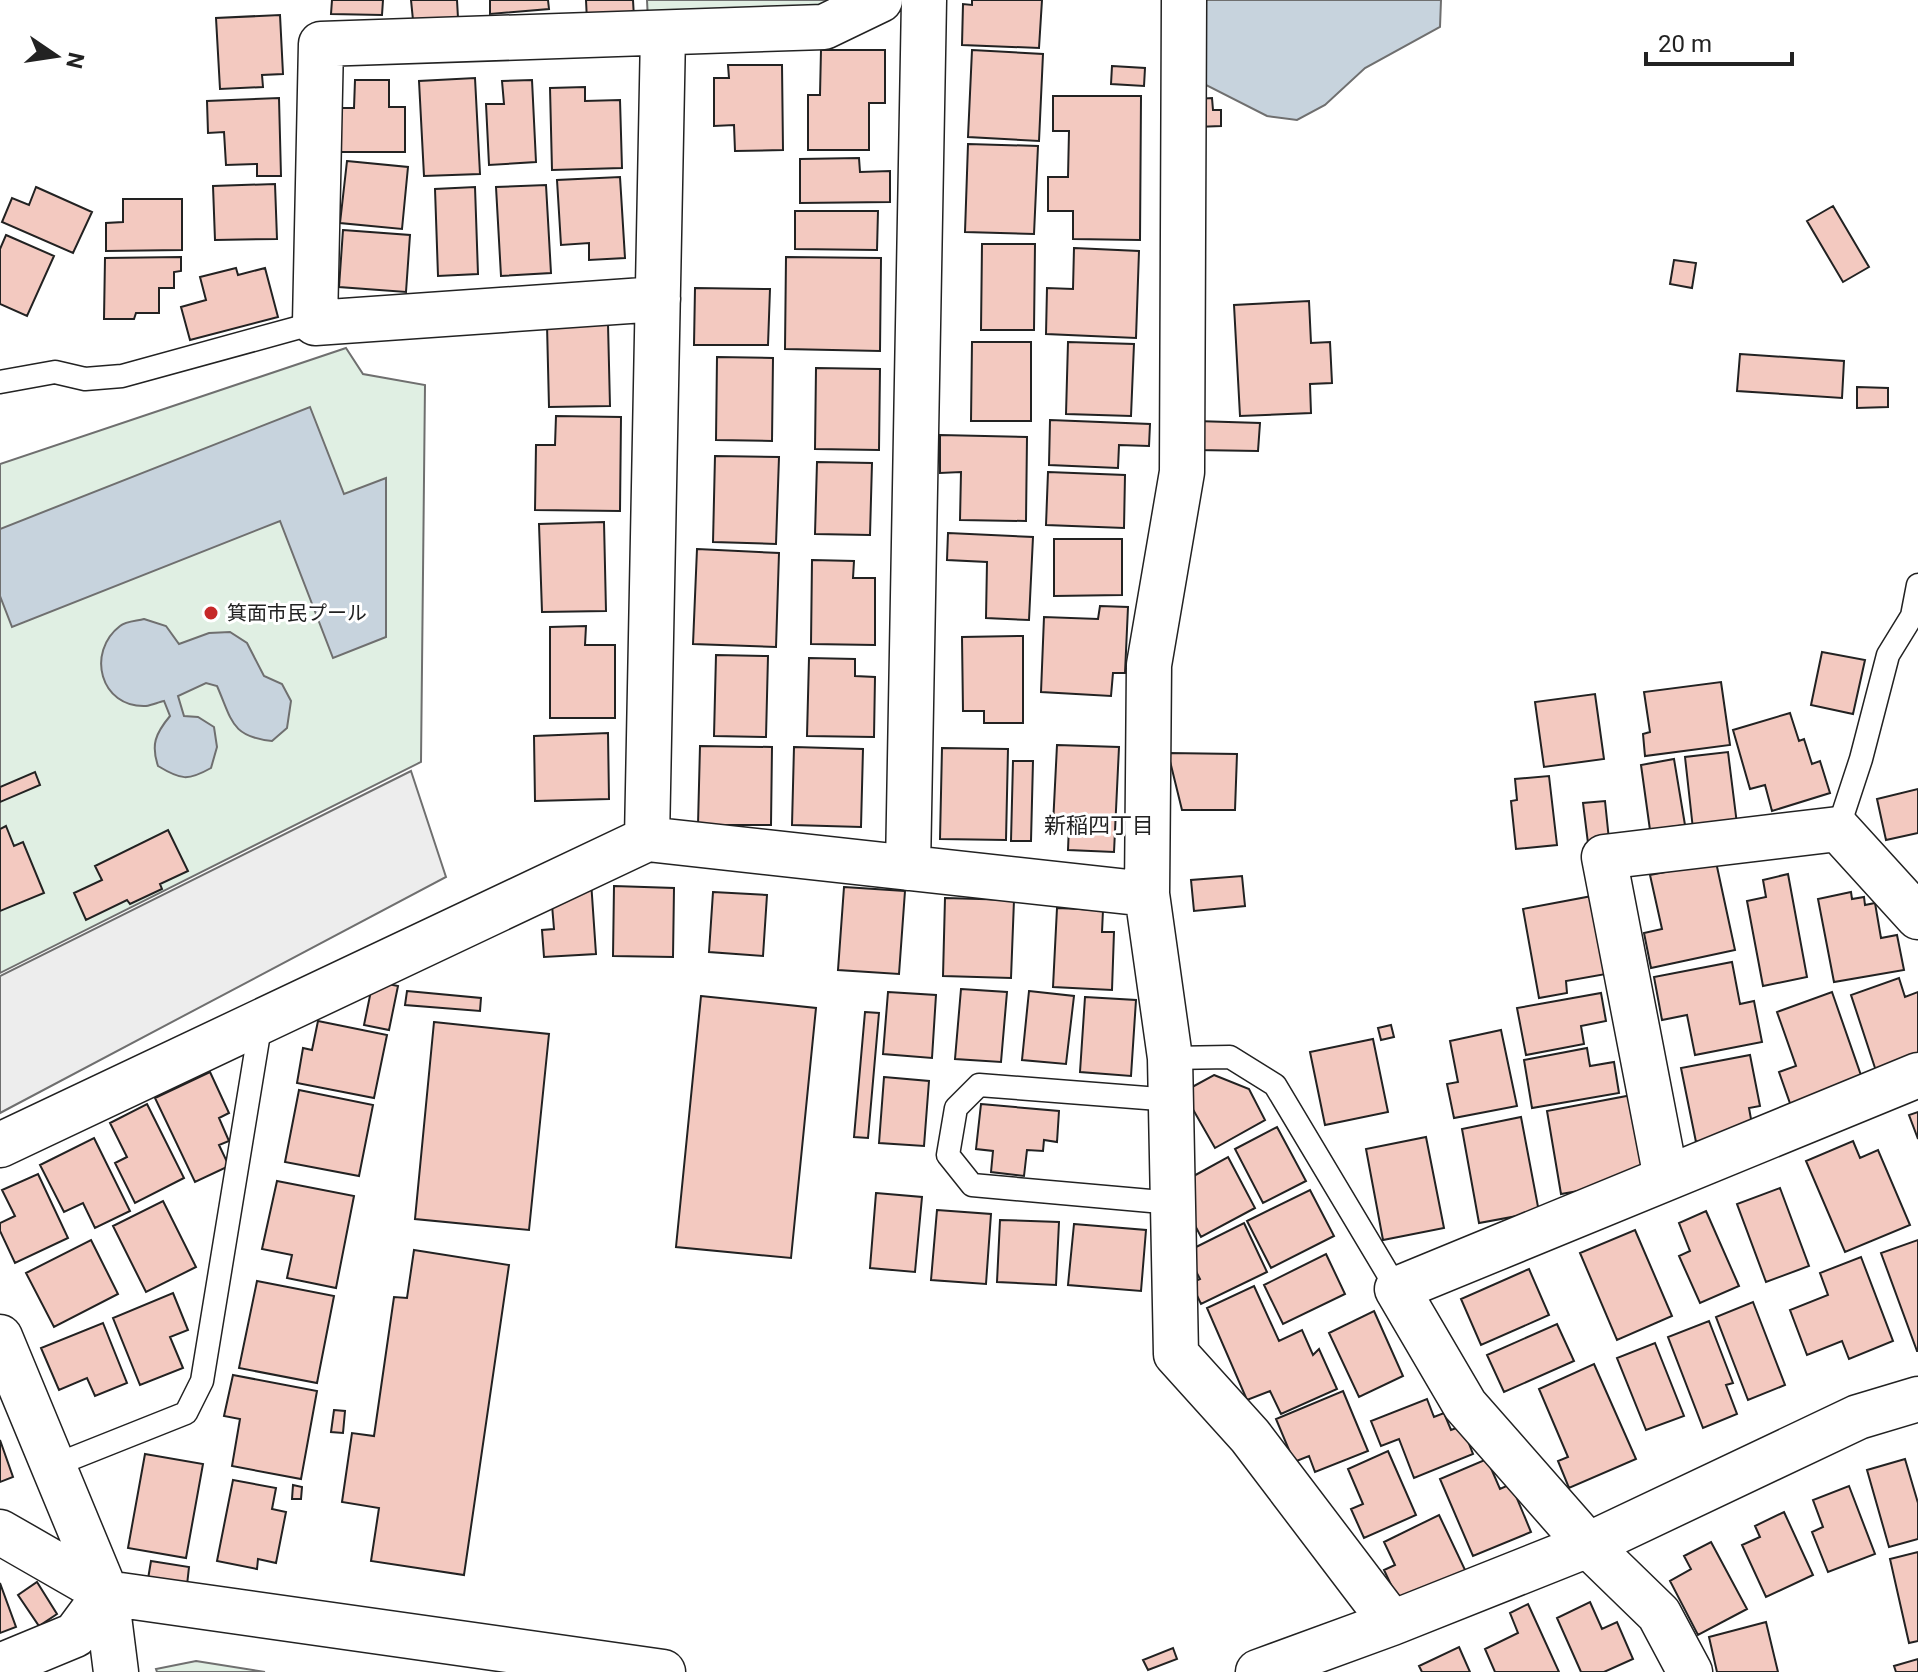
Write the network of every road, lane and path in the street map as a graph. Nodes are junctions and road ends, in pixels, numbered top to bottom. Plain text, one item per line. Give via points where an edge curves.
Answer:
1 (880, 0) edge
2 (924, 0) edge
3 (1184, 0) edge
4 (663, 34) junction
5 (658, 299) junction
6 (315, 323) junction
7 (0, 382) edge
8 (1918, 585) edge
9 (1838, 829) junction
10 (647, 839) junction
11 (908, 868) junction
12 (1147, 894) junction
13 (1918, 917) edge
14 (261, 1021) junction
15 (1918, 1075) edge
16 (1171, 1079) junction
17 (0, 1145) edge
18 (1666, 1178) junction
19 (1173, 1203) junction
20 (1397, 1289) junction
21 (0, 1337) edge
22 (1918, 1399) edge
23 (53, 1466) junction
24 (0, 1532) edge
25 (1588, 1545) junction
26 (106, 1593) junction
27 (1392, 1623) junction
28 (0, 1666) edge
29 (116, 1672) edge
30 (663, 1672) edge
31 (1258, 1672) edge
32 (1690, 1672) edge

1 - 4 street via 824,27
2 - 11 street
3 - 12 street via 1182,472 1149,665
4 - 5 street
4 - 6 street via 321,44
5 - 6 street
5 - 10 street
6 - 7 lane via 122,376 85,379 55,372
8 - 9 lane via 1912,616 1888,655
9 - 13 street
9 - 18 street via 1604,857
10 - 11 street
10 - 14 street
11 - 12 street
12 - 16 street
14 - 17 street
14 - 23 lane via 202,1381 186,1413
15 - 18 street
16 - 19 street
16 - 19 lane via 979,1085 956,1108 948,1155 972,1185
16 - 20 lane via 1230,1057 1275,1085
18 - 20 street
19 - 27 street via 1176,1354 1250,1436
20 - 25 street via 1465,1405
21 - 23 street
22 - 25 street via 1858,1417
23 - 26 street
24 - 26 street
25 - 27 street
25 - 32 street via 1659,1614
26 - 28 street via 75,1635
26 - 29 street
26 - 30 street
27 - 31 street

